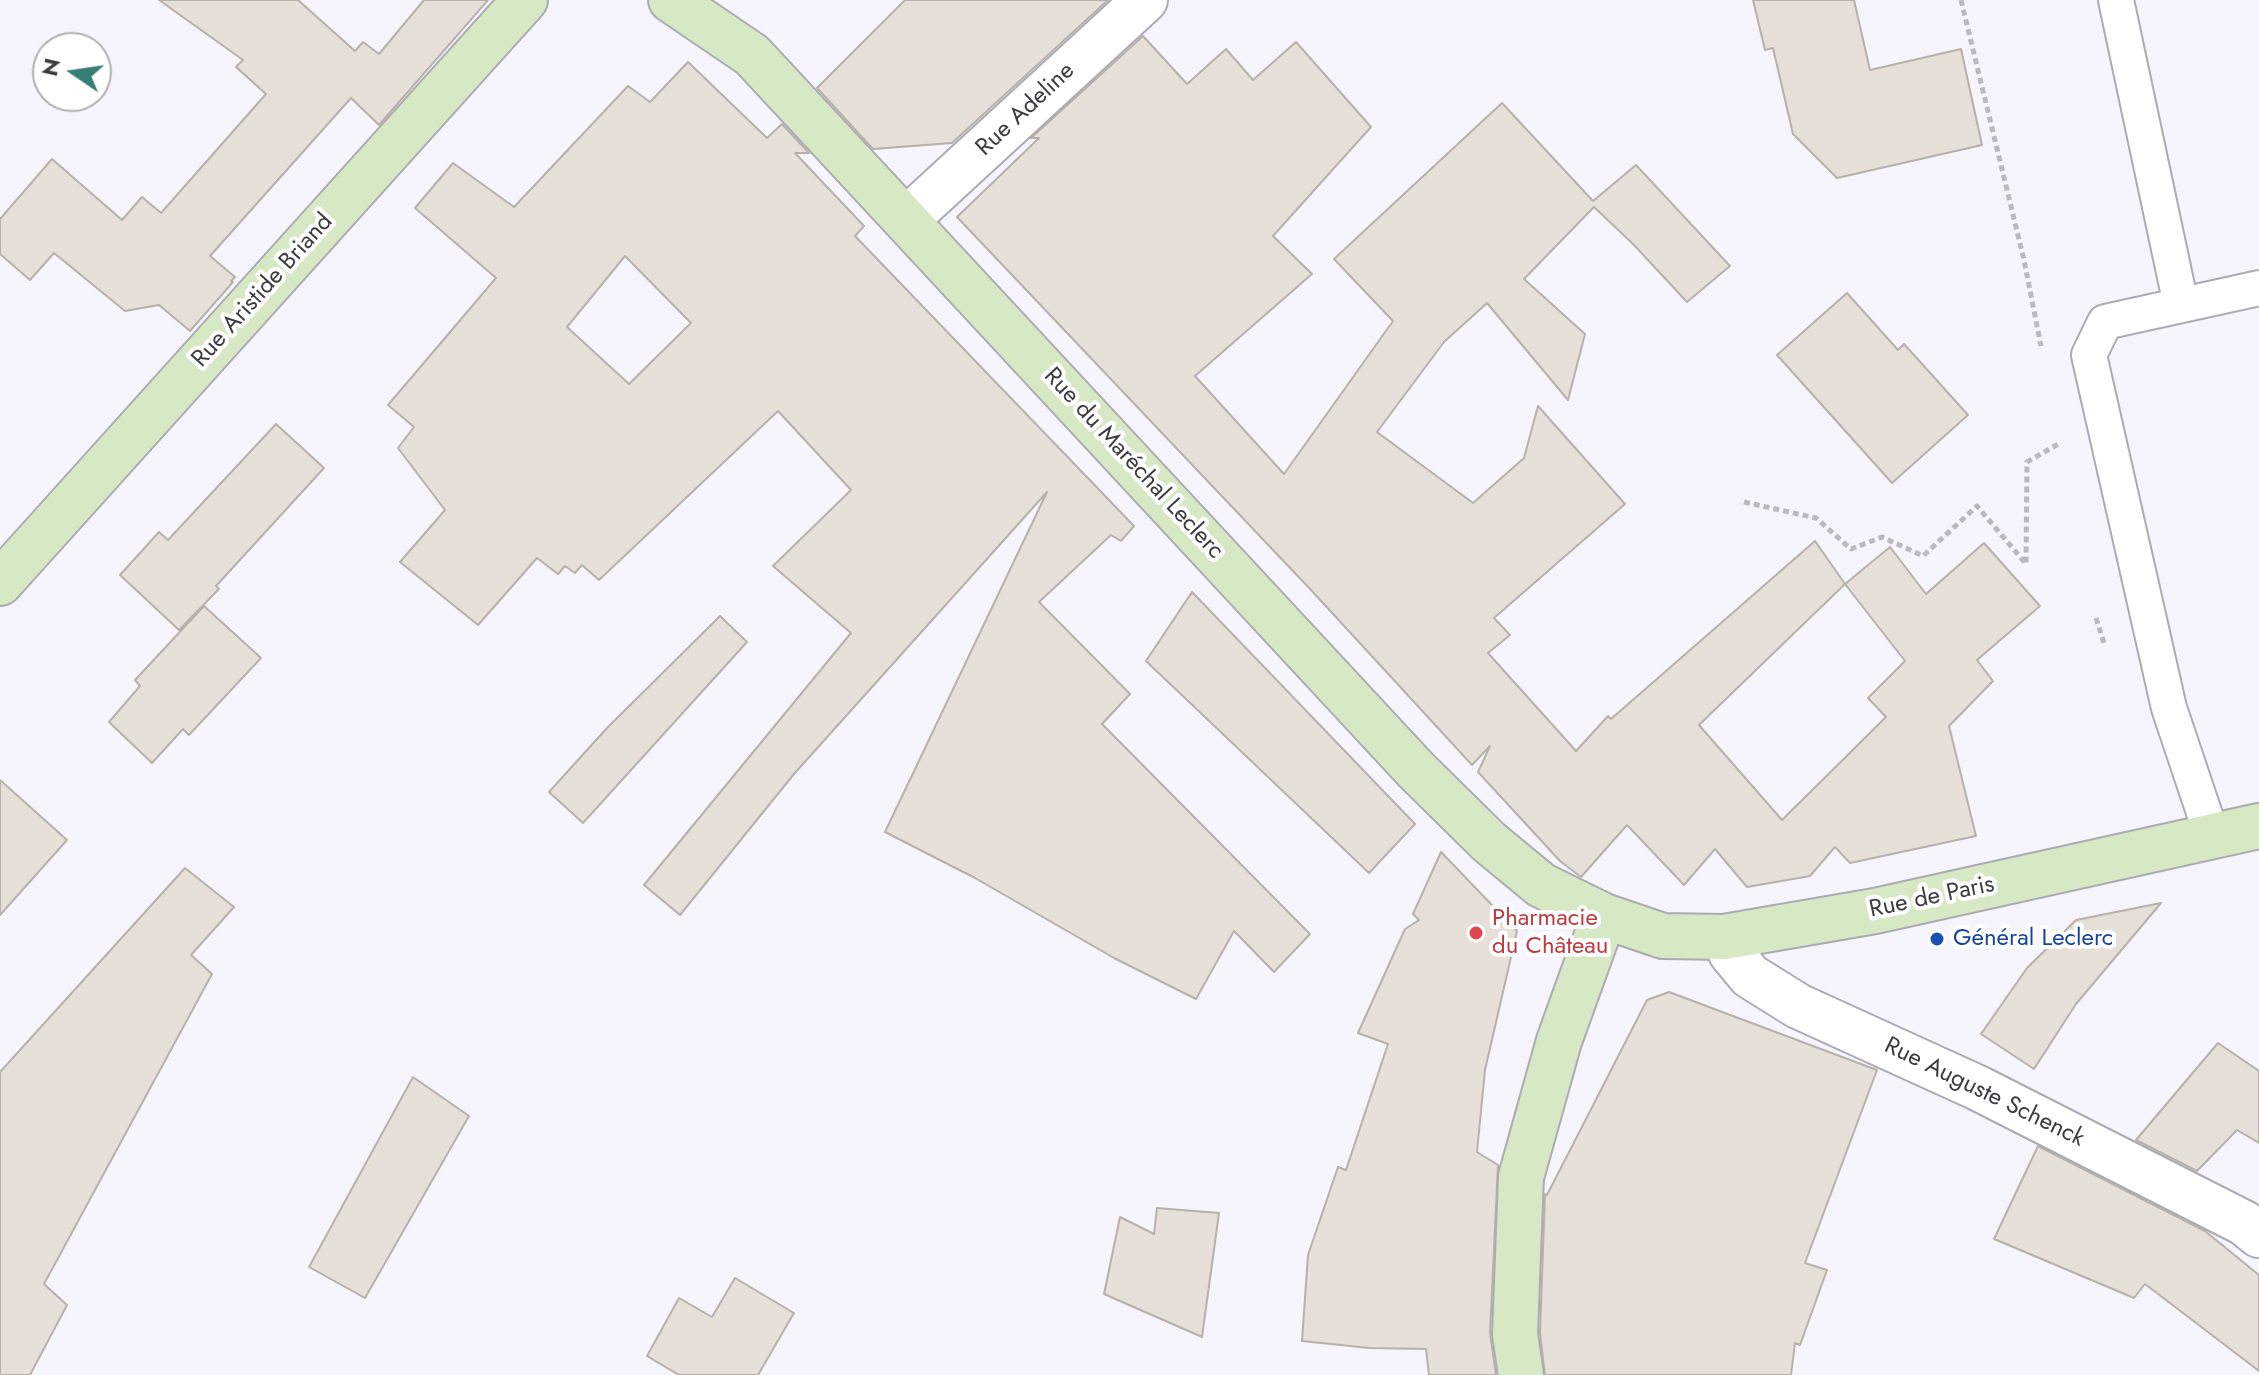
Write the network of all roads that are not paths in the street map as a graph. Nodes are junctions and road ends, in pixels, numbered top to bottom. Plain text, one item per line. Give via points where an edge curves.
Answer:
1 (525, 0) edge
2 (671, 0) edge
3 (1145, 0) edge
4 (2116, 0) edge
5 (907, 219) junction
6 (2259, 288) edge
7 (2181, 305) junction
8 (0, 583) edge
9 (2259, 826) edge
10 (2212, 836) junction
11 (1604, 916) junction
12 (1724, 937) junction
13 (2259, 1235) edge
14 (1521, 1375) edge

1 - 8 main road, Rue Aristide Briand
2 - 5 main road, Rue du Maréchal Leclerc via 752,55
3 - 5 street, Rue Adeline
4 - 7 lane
5 - 11 main road, Rue du Maréchal Leclerc via 1416,770 1541,885
6 - 7 lane
7 - 10 lane via 2105,322 2089,355 2169,708
9 - 10 main road, Rue de Paris
10 - 12 main road, Rue de Paris via 1875,911
11 - 12 main road, Rue de Paris via 1663,936
11 - 14 main road via 1559,1041 1521,1177 1515,1334
12 - 13 street, Rue Auguste Schenck via 1750,976 1798,1006 1978,1088

